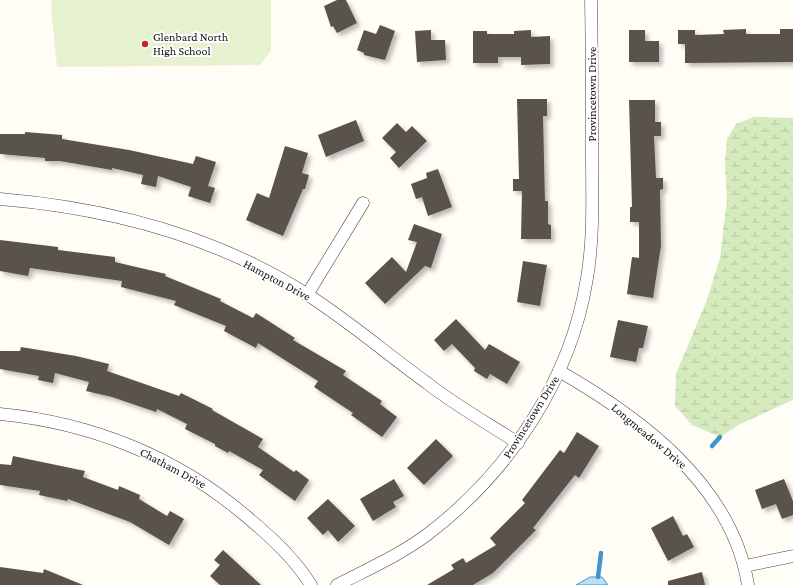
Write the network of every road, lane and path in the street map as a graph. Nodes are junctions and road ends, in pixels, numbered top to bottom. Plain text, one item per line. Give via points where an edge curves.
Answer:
1 (591, 0) edge
2 (0, 199) edge
3 (363, 203) dead end
4 (307, 295) junction
5 (559, 370) junction
6 (0, 414) edge
7 (518, 443) junction
8 (793, 556) edge
9 (745, 566) junction
10 (311, 585) edge
11 (337, 585) edge
12 (748, 585) edge

1 - 5 street, Provincetown Drive via 591,247 582,304
2 - 4 street, Hampton Drive via 85,210 162,229 247,262
3 - 4 street
4 - 7 street, Hampton Drive via 349,323 428,384
5 - 7 street, Provincetown Drive via 546,398
5 - 9 street, Longmeadow Drive via 600,394 682,460 715,503
6 - 10 street, Chatham Drive via 84,429 124,443 175,466 218,493 266,533 286,552
7 - 11 street, Provincetown Drive via 499,467 461,506 427,534 383,562
8 - 9 street
9 - 12 street, Longmeadow Drive

